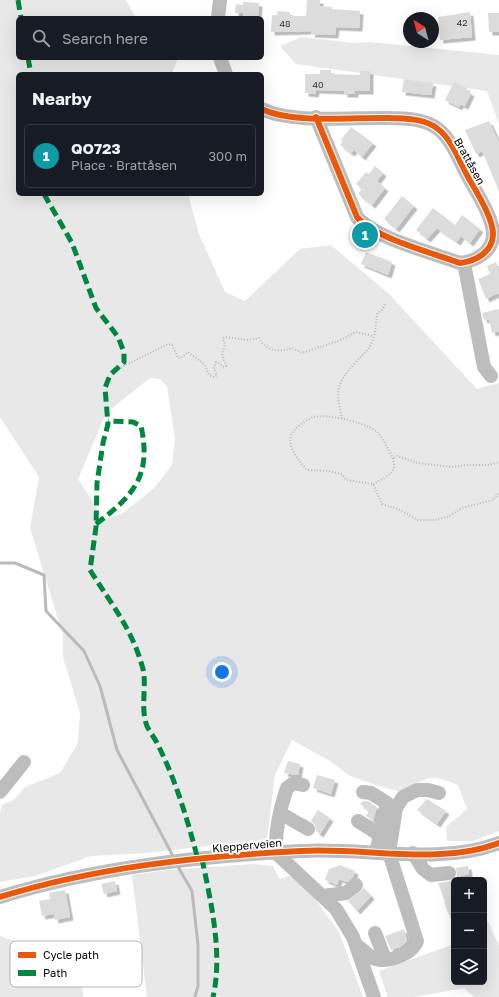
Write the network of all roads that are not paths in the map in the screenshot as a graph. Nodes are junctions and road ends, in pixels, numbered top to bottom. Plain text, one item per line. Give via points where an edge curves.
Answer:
1 (220, 0) edge
2 (218, 16) edge
3 (221, 60) edge
4 (225, 72) edge
5 (264, 110) edge
6 (316, 117) junction
7 (464, 263) junction
8 (492, 376) dead end
9 (24, 762) dead end
10 (303, 785) dead end
11 (0, 792) edge
12 (363, 792) dead end
13 (439, 793) dead end
14 (280, 813) junction
15 (358, 821) dead end
16 (308, 829) dead end
17 (380, 835) junction
18 (499, 843) edge
19 (276, 853) junction
20 (383, 853) junction
21 (414, 853) junction
22 (448, 873) dead end
23 (356, 885) dead end
24 (323, 896) junction
25 (0, 897) edge
26 (375, 933) dead end
27 (356, 944) junction
28 (385, 959) junction
29 (374, 997) edge

1 - 2 street
3 - 4 street
5 - 6 street, Brattåsen via 286,117
6 - 7 street via 357,217 364,225 384,235
6 - 7 street, Brattåsen via 422,120 440,130 485,209 492,227 492,241 488,249 480,257
7 - 8 street via 484,366
9 - 11 street
10 - 14 street via 294,783 288,788
12 - 17 street via 371,793 387,803
13 - 20 street via 417,790 403,797 396,808
14 - 16 street
14 - 19 street via 275,839
15 - 17 street
17 - 20 street
18 - 21 street, Klepperveien via 461,852
19 - 20 street, Klepperveien via 317,850
19 - 24 street
19 - 25 street, Klepperveien via 171,862 118,870 66,879
20 - 21 street, Klepperveien
20 - 28 street via 417,941 405,954
21 - 22 street via 423,869 431,875
23 - 24 street via 346,893
24 - 27 street via 336,909
26 - 28 street
27 - 28 street via 372,957
27 - 29 street

